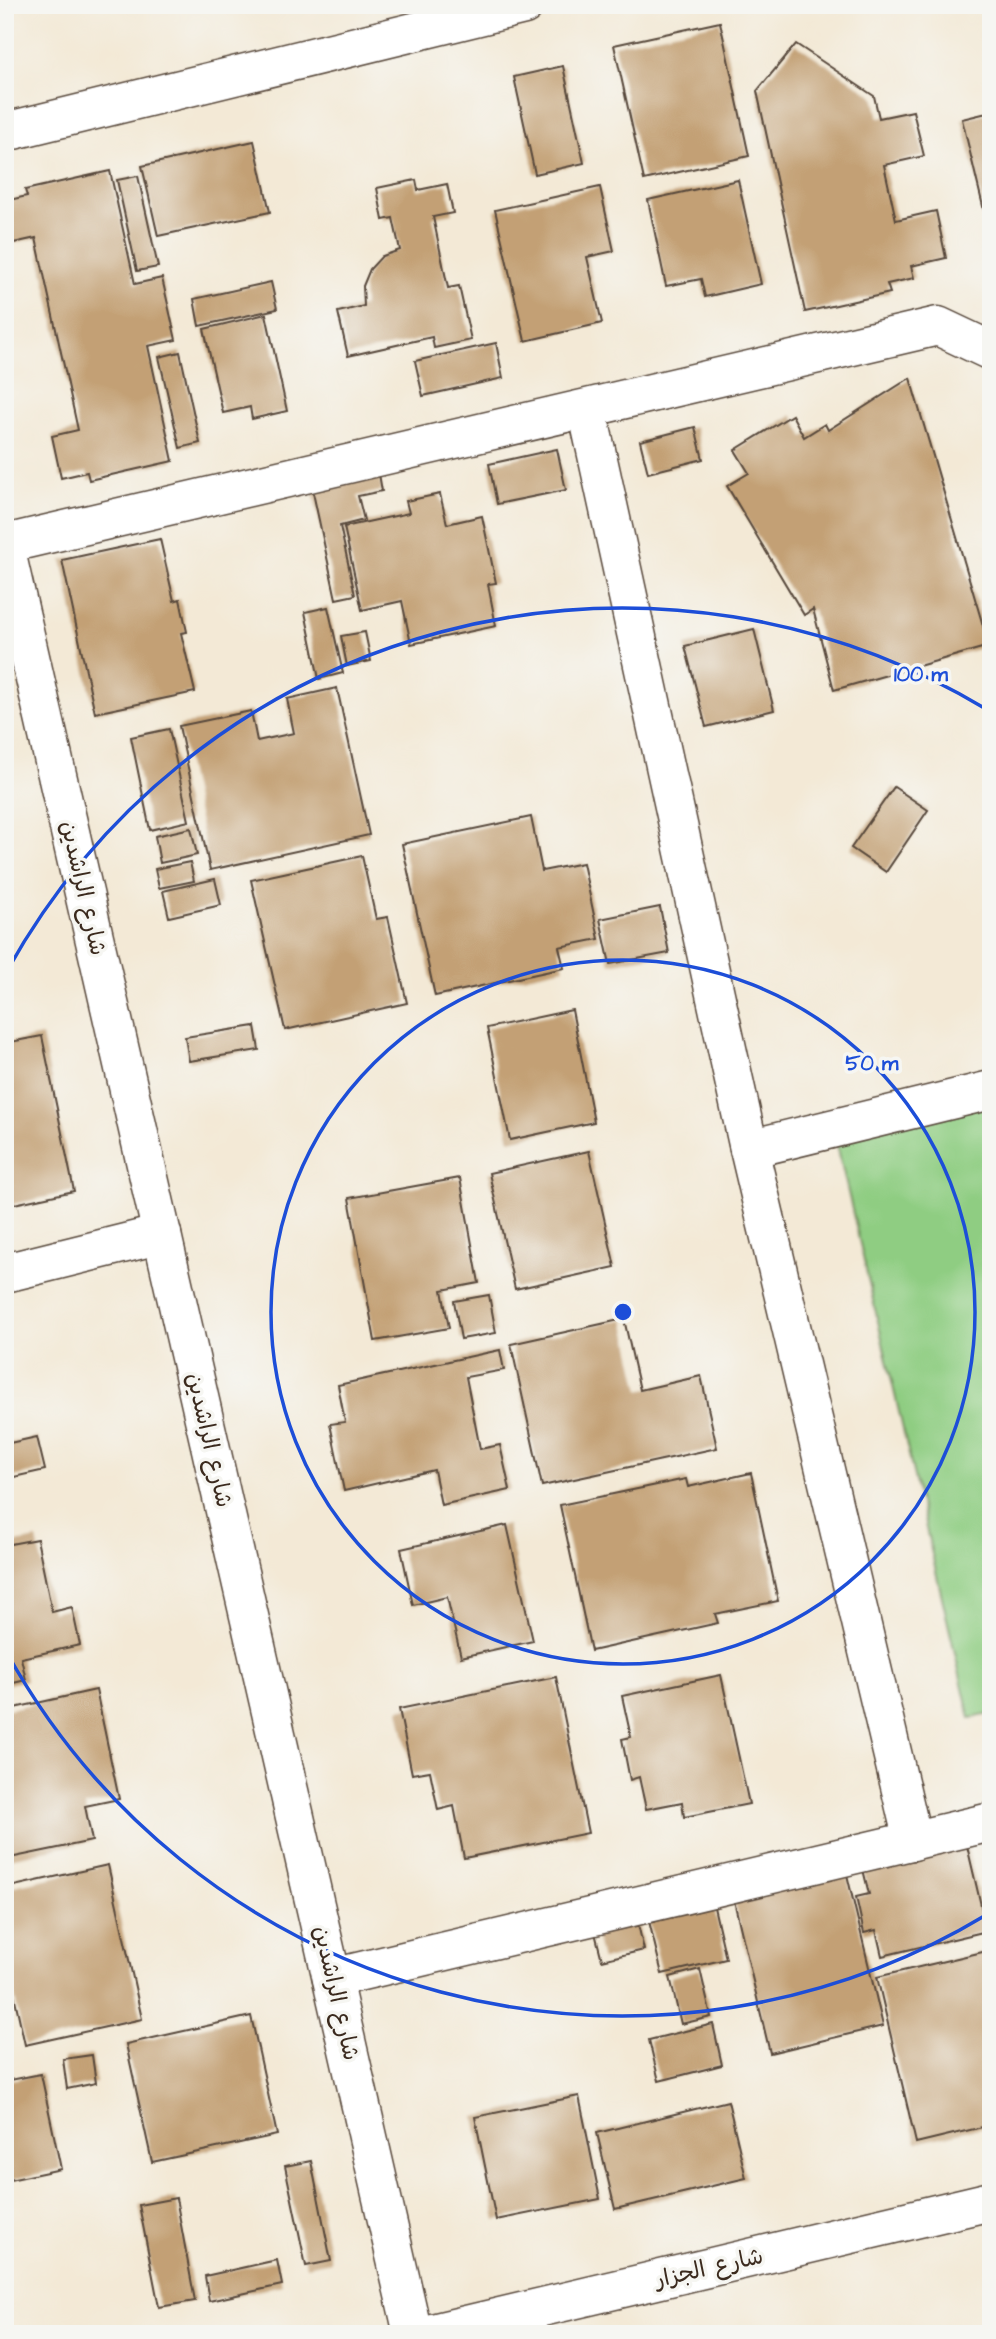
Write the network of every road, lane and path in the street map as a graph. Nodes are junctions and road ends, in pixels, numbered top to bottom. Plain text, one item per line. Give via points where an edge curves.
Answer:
1 (524, 5) edge
2 (5, 132) edge
3 (991, 351) edge
4 (587, 409) junction
5 (5, 546) edge
6 (991, 1090) edge
7 (749, 1149) junction
8 (162, 1234) junction
9 (5, 1273) edge
10 (991, 1822) edge
11 (913, 1841) junction
12 (332, 1978) junction
13 (991, 2201) edge
14 (413, 2334) edge
15 (428, 2334) edge

1 - 2 street
3 - 4 street via 938,326
4 - 5 street
4 - 7 street
5 - 8 street, شارع الراشدين
6 - 7 street
7 - 11 street
8 - 9 street
8 - 12 street, شارع الراشدين
10 - 11 street
11 - 12 street
12 - 14 street, شارع الراشدين
13 - 15 street, شارع الجزار

